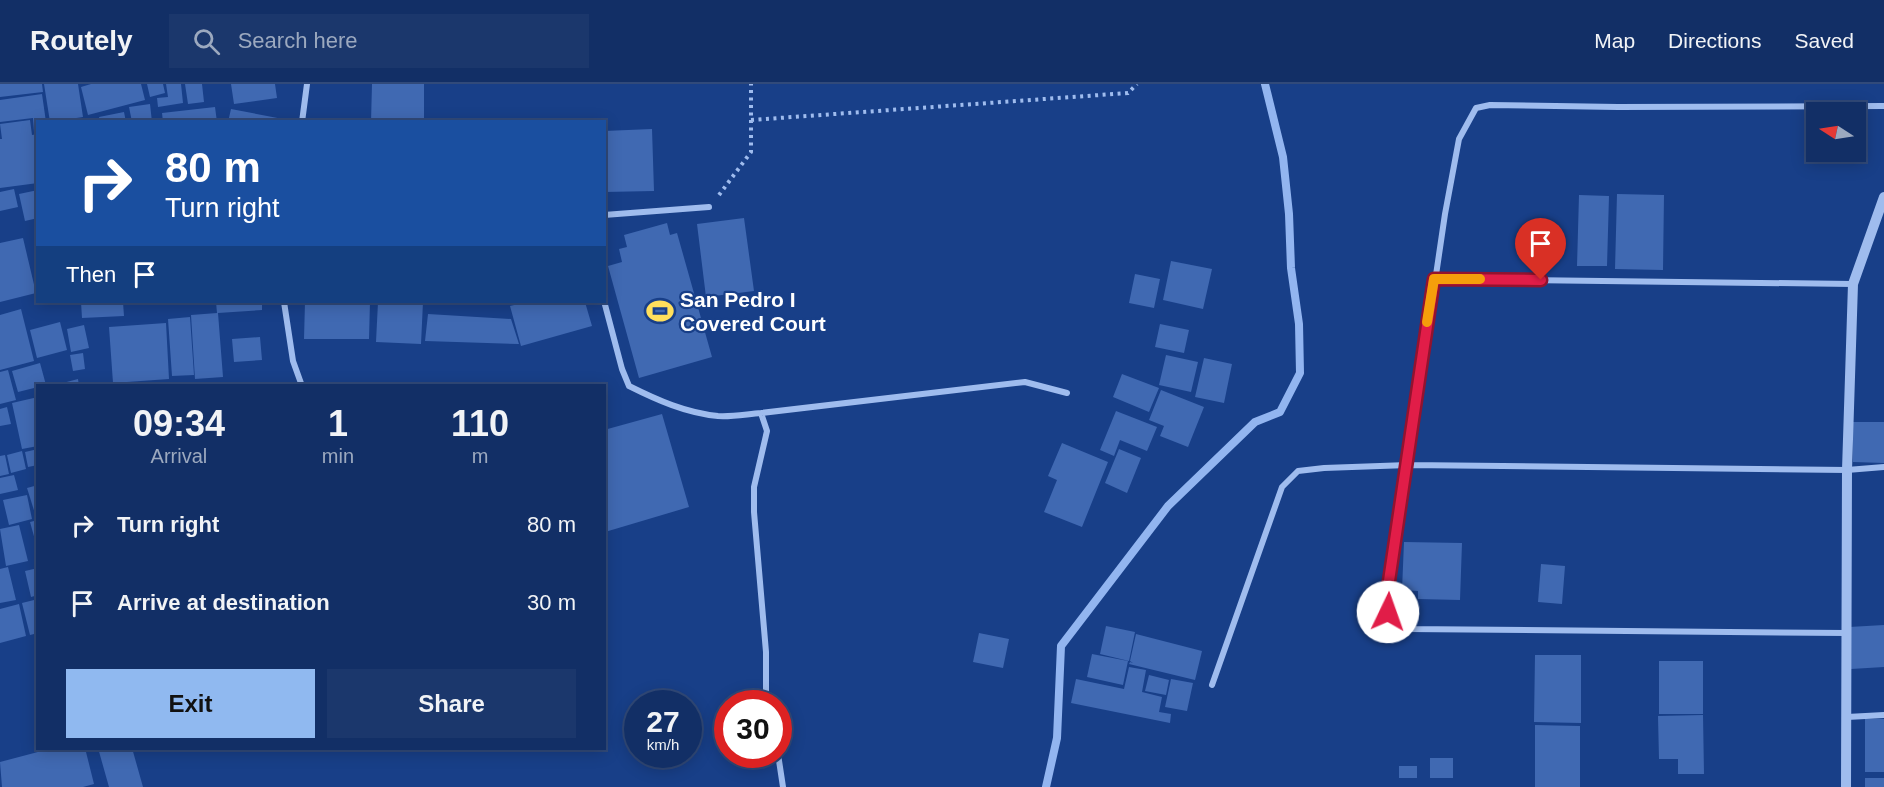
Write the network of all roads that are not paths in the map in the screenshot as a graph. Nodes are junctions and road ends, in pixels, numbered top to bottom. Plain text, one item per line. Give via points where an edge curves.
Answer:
1 (307, 84) edge
2 (1884, 106) edge
3 (302, 120) edge
4 (1884, 197) edge
5 (709, 207) road end
6 (606, 215) edge
7 (1434, 279) junction
8 (1853, 284) junction
9 (284, 303) edge
10 (605, 303) edge
11 (301, 384) edge
12 (1067, 393) dead end
13 (761, 413) junction
14 (1408, 465) junction
15 (1884, 467) edge
16 (1847, 470) junction
17 (1846, 633) junction
18 (1212, 685) dead end
19 (766, 690) edge
20 (1884, 715) edge
21 (1847, 717) junction
22 (780, 768) edge
23 (783, 787) edge
24 (1846, 787) edge

1 - 3 street
2 - 7 street via 1476,108 1459,138
4 - 8 street
5 - 6 street
7 - 8 street
7 - 14 street
8 - 16 street
9 - 11 street
10 - 13 street via 628,386 691,411 720,416
12 - 13 street via 1025,382 1005,383
13 - 19 street via 767,431 755,478 754,503
14 - 16 street
14 - 17 street via 1389,581 1388,612 1392,624 1407,629
14 - 18 street via 1298,471 1282,487
15 - 16 street
16 - 17 street
17 - 21 street
20 - 21 street
21 - 24 street
22 - 23 street

